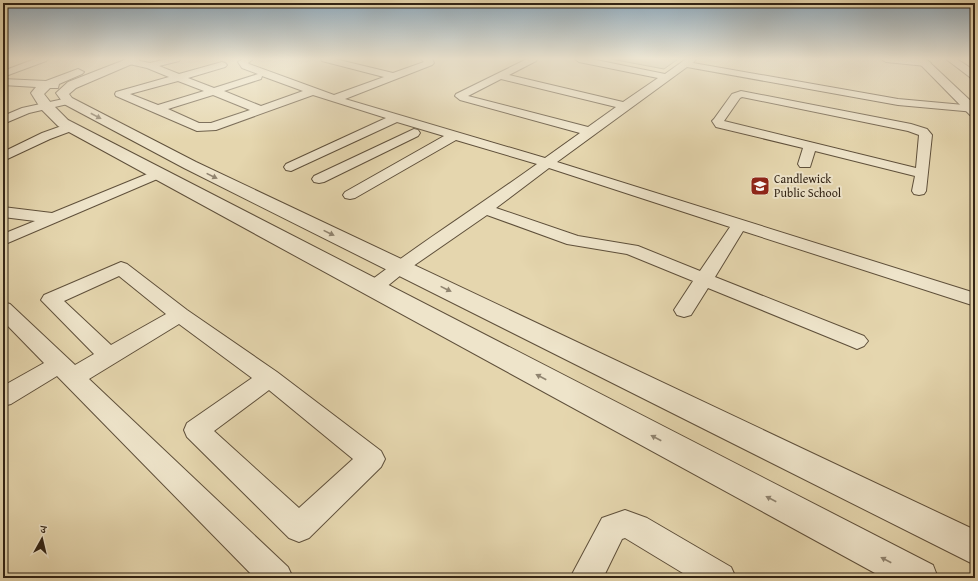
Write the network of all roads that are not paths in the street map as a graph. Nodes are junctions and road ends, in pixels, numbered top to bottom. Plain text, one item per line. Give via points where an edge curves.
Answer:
1 (22, 86) edge
2 (75, 86) edge
3 (147, 86) edge
4 (203, 86) edge
5 (231, 86) edge
6 (287, 86) edge
7 (293, 86) edge
8 (366, 86) edge
9 (480, 86) edge
10 (542, 86) edge
11 (654, 86) edge
12 (819, 86) edge
13 (949, 86) edge
14 (216, 91) junction
15 (309, 93) junction
16 (58, 94) junction
17 (334, 99) junction
18 (10, 104) dead end
19 (912, 104) junction
20 (625, 106) junction
21 (158, 109) junction
22 (261, 110) junction
23 (974, 110) edge
24 (396, 118) junction
25 (3, 120) edge
26 (70, 127) junction
27 (911, 128) junction
28 (591, 132) junction
29 (414, 133) dead end
30 (454, 136) junction
31 (343, 143) junction
32 (810, 147) junction
33 (371, 154) junction
34 (3, 157) edge
35 (546, 163) junction
36 (805, 164) dead end
37 (403, 165) junction
38 (291, 167) dead end
39 (157, 174) junction
40 (922, 174) junction
41 (318, 180) dead end
42 (919, 191) dead end
43 (350, 195) dead end
44 (485, 209) junction
45 (3, 212) edge
46 (54, 218) junction
47 (739, 225) junction
48 (3, 240) edge
49 (400, 267) junction
50 (704, 279) junction
51 (373, 288) junction
52 (975, 300) edge
53 (3, 309) edge
54 (684, 310) dead end
55 (180, 315) junction
56 (857, 341) dead end
57 (109, 356) junction
58 (66, 371) junction
59 (269, 378) junction
60 (3, 397) edge
61 (975, 548) edge
62 (277, 578) edge
63 (586, 578) edge
64 (720, 578) edge
65 (920, 578) edge

1 - 16 street
2 - 16 street
3 - 21 street via 120,94
4 - 14 street
5 - 14 street
6 - 15 street
7 - 15 street
8 - 17 street
9 - 28 street via 460,96
10 - 20 street
11 - 20 street
12 - 19 street
13 - 23 street
14 - 21 street
14 - 22 street
15 - 17 street
15 - 22 street
16 - 18 street
16 - 25 street
16 - 26 street via 63,123
16 -> 49 street via 190,165
17 - 24 street
19 - 23 street
19 - 27 street
20 - 28 street
21 - 22 street via 204,128
24 - 30 street
24 - 31 street
26 - 34 street
26 - 39 street
27 - 32 street via 741,94 736,96 718,121 728,127
27 - 40 street via 926,135
28 - 35 street
29 - 33 street
30 - 35 street
30 - 37 street
31 - 33 street
31 - 38 street
32 - 36 street
32 - 40 street
33 - 37 street
33 - 41 street
35 - 44 street
35 - 47 street
37 - 43 street
39 - 46 street
39 - 51 street
40 - 42 street
44 - 49 street
44 - 50 street via 587,244 632,250
45 - 46 street
46 - 48 street
47 - 50 street
47 - 52 street
49 - 51 street
49 -> 61 street
50 - 54 street
50 - 56 street
65 -> 51 street
53 - 58 street
55 - 57 street
55 - 57 street via 121,268 51,300
55 - 59 street
57 - 58 street
58 - 60 street
58 - 62 street
59 - 59 street via 196,430 299,528 372,459
63 - 64 street via 612,528 625,524 637,528

